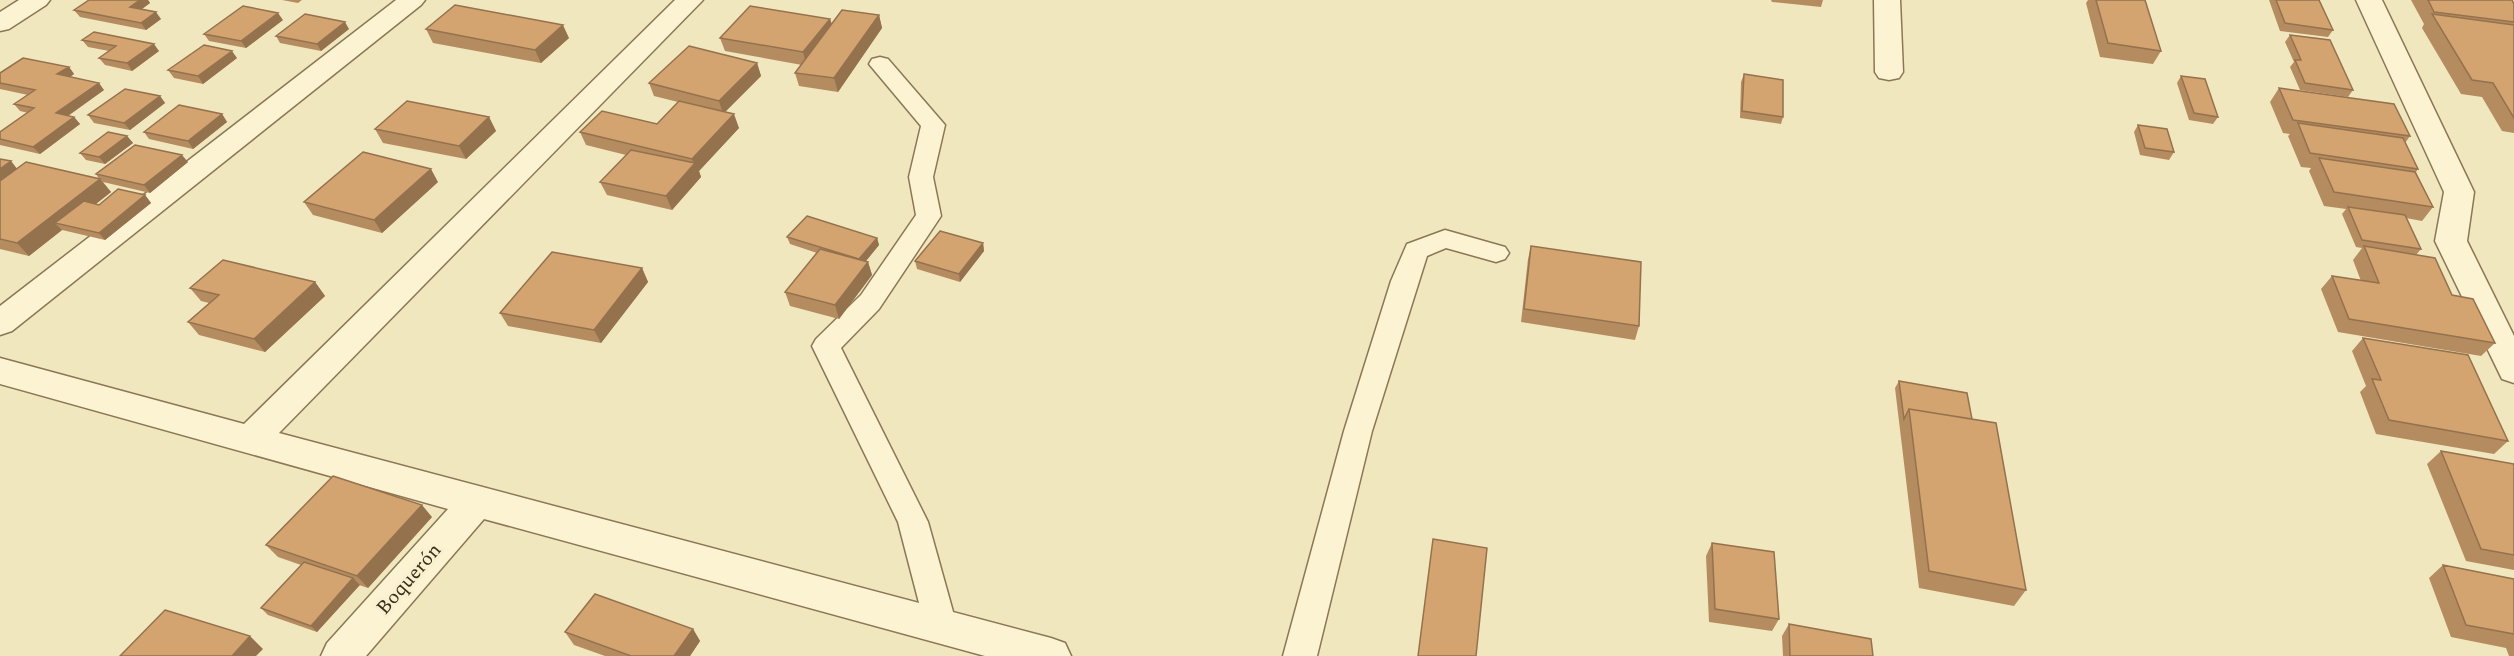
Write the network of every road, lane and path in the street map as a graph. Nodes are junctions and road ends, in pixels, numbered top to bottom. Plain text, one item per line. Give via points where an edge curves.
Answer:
1 (37, 0) edge
2 (412, 0) edge
3 (690, 0) edge
4 (1887, 0) edge
5 (2369, 0) edge
6 (0, 23) edge
7 (880, 64) dead end
8 (1889, 72) dead end
9 (1496, 254) dead end
10 (0, 323) edge
11 (2514, 370) edge
12 (0, 371) edge
13 (250, 440) junction
14 (477, 502) junction
15 (941, 626) junction
16 (341, 656) edge
17 (1051, 656) edge
18 (1300, 656) edge

1 - 6 street
2 - 10 street
3 - 13 street
4 - 8 street
5 - 11 street via 2459,192 2451,241
7 - 15 lane via 933,125 921,177 929,216 870,302 826,346 913,522
9 - 18 lane via 1445,239 1416,250 1358,431
12 - 13 street
13 - 14 street
14 - 15 street
14 - 16 street, Boquerón
15 - 17 street

